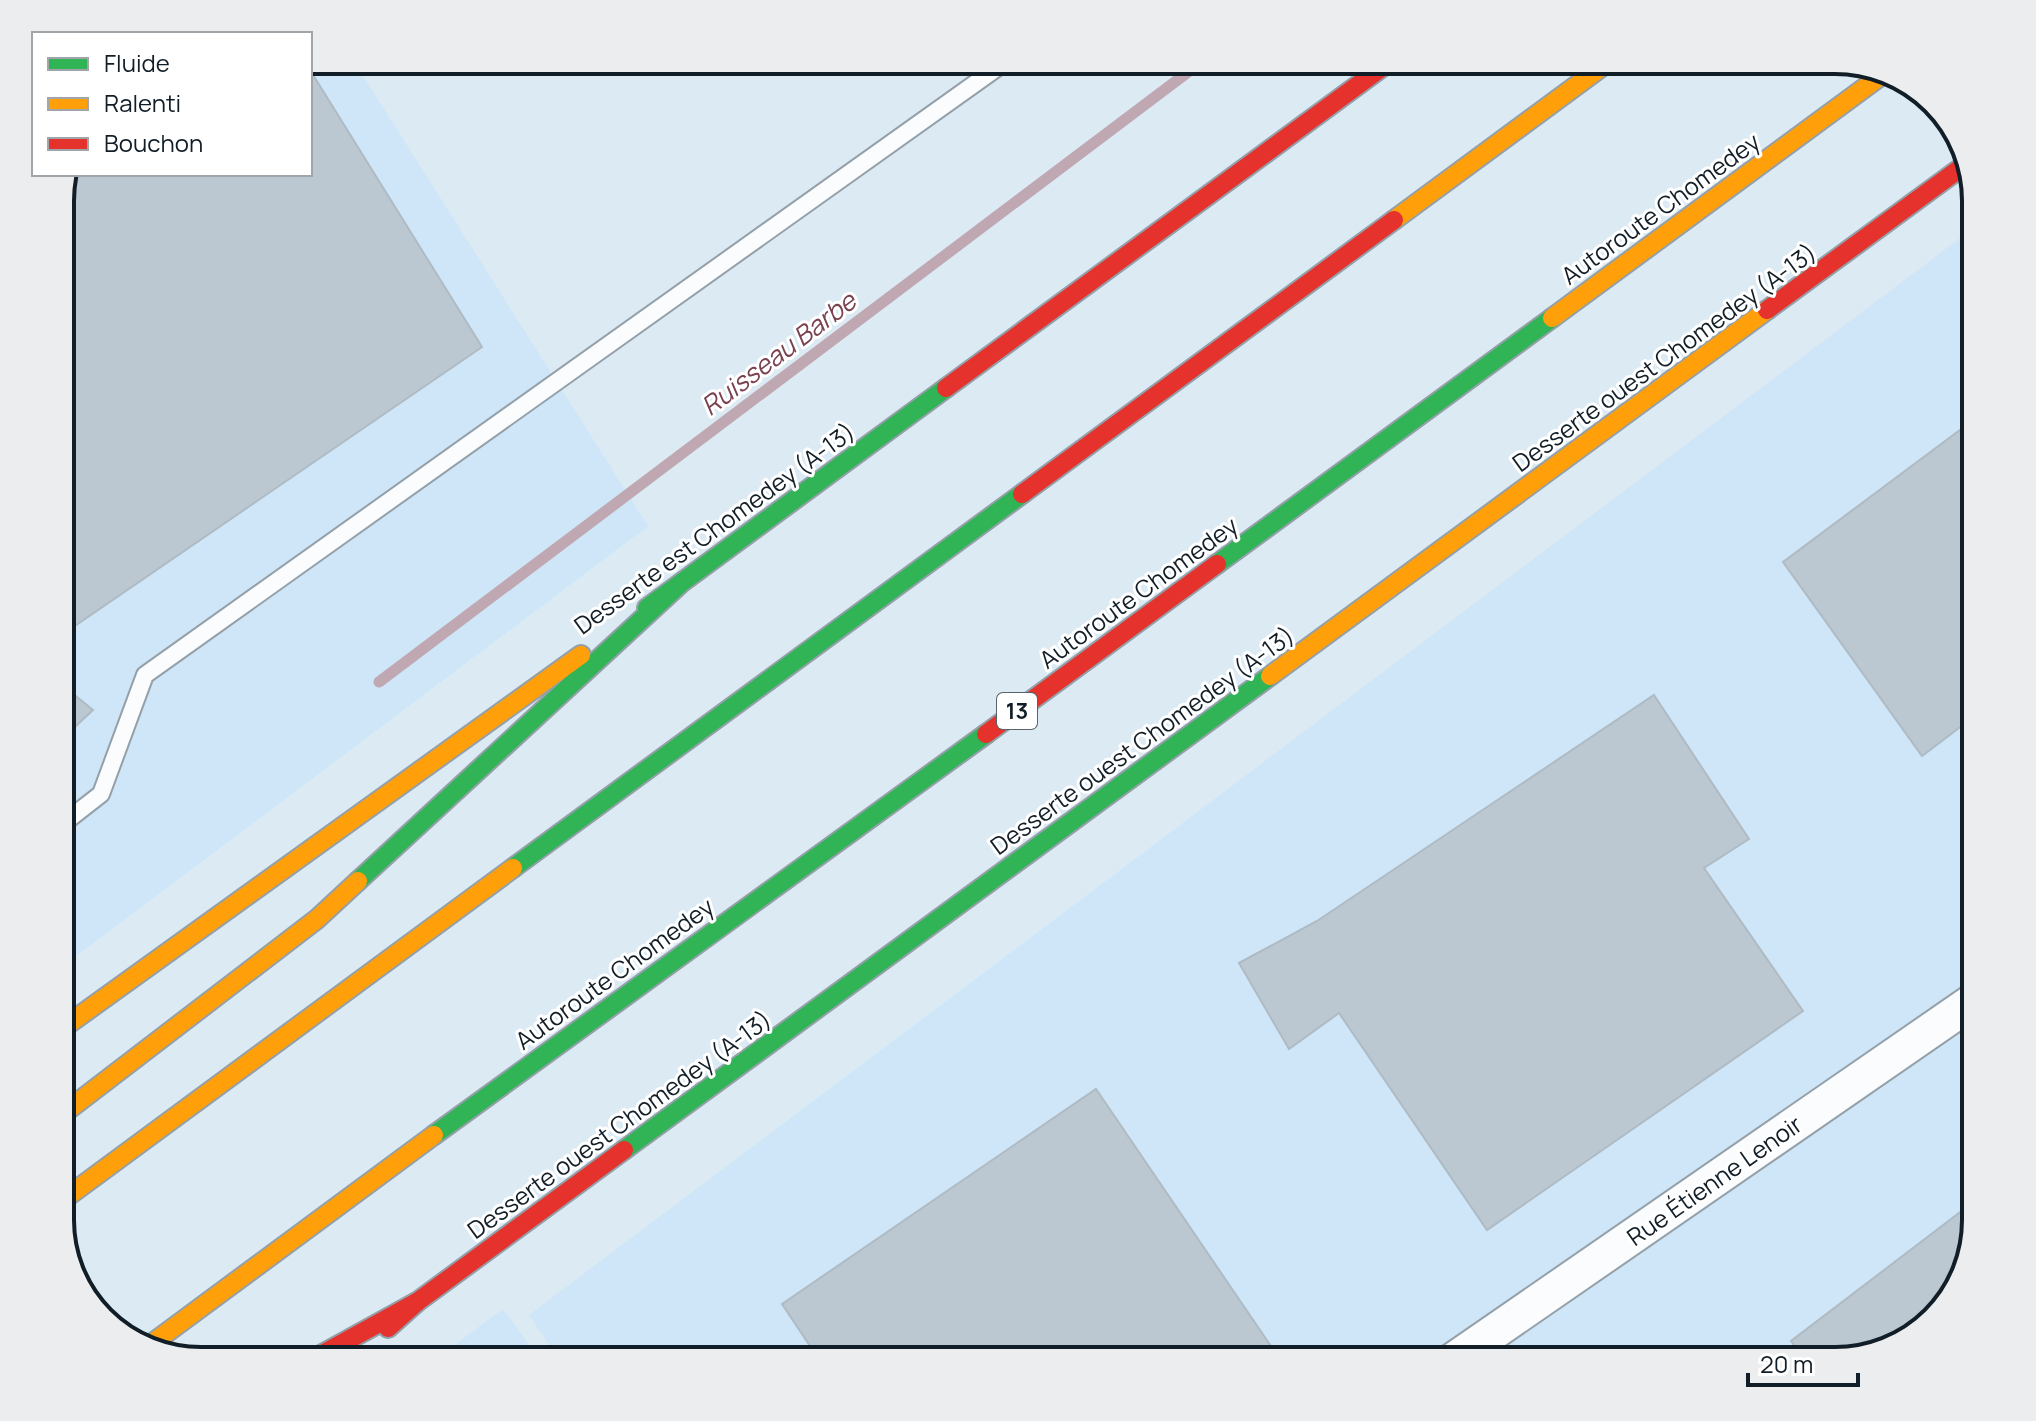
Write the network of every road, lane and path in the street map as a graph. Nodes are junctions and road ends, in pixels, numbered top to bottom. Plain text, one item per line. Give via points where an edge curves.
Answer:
1 (988, 74) edge
2 (1373, 74) edge
3 (1592, 74) edge
4 (1874, 81) edge
5 (1958, 170) edge
6 (679, 585) junction
7 (74, 815) edge
8 (1962, 1009) edge
9 (74, 1020) edge
10 (74, 1105) edge
11 (74, 1192) edge
12 (417, 1302) junction
13 (158, 1339) edge
14 (335, 1347) edge
15 (366, 1347) edge
16 (1472, 1347) edge

1 - 7 lane via 145,675 101,794
2 - 6 main road, Desserte est Chomedey (A-13)
3 - 11 main road
4 - 13 main road, Autoroute Chomedey / 13
5 - 12 main road, Desserte ouest Chomedey (A-13)
6 - 9 main road, Desserte est Chomedey (A-13)
6 - 10 main road via 317,919
8 - 16 street, Rue Étienne Lenoir
12 - 14 main road
12 - 15 main road, Desserte ouest Chomedey (A-13)

